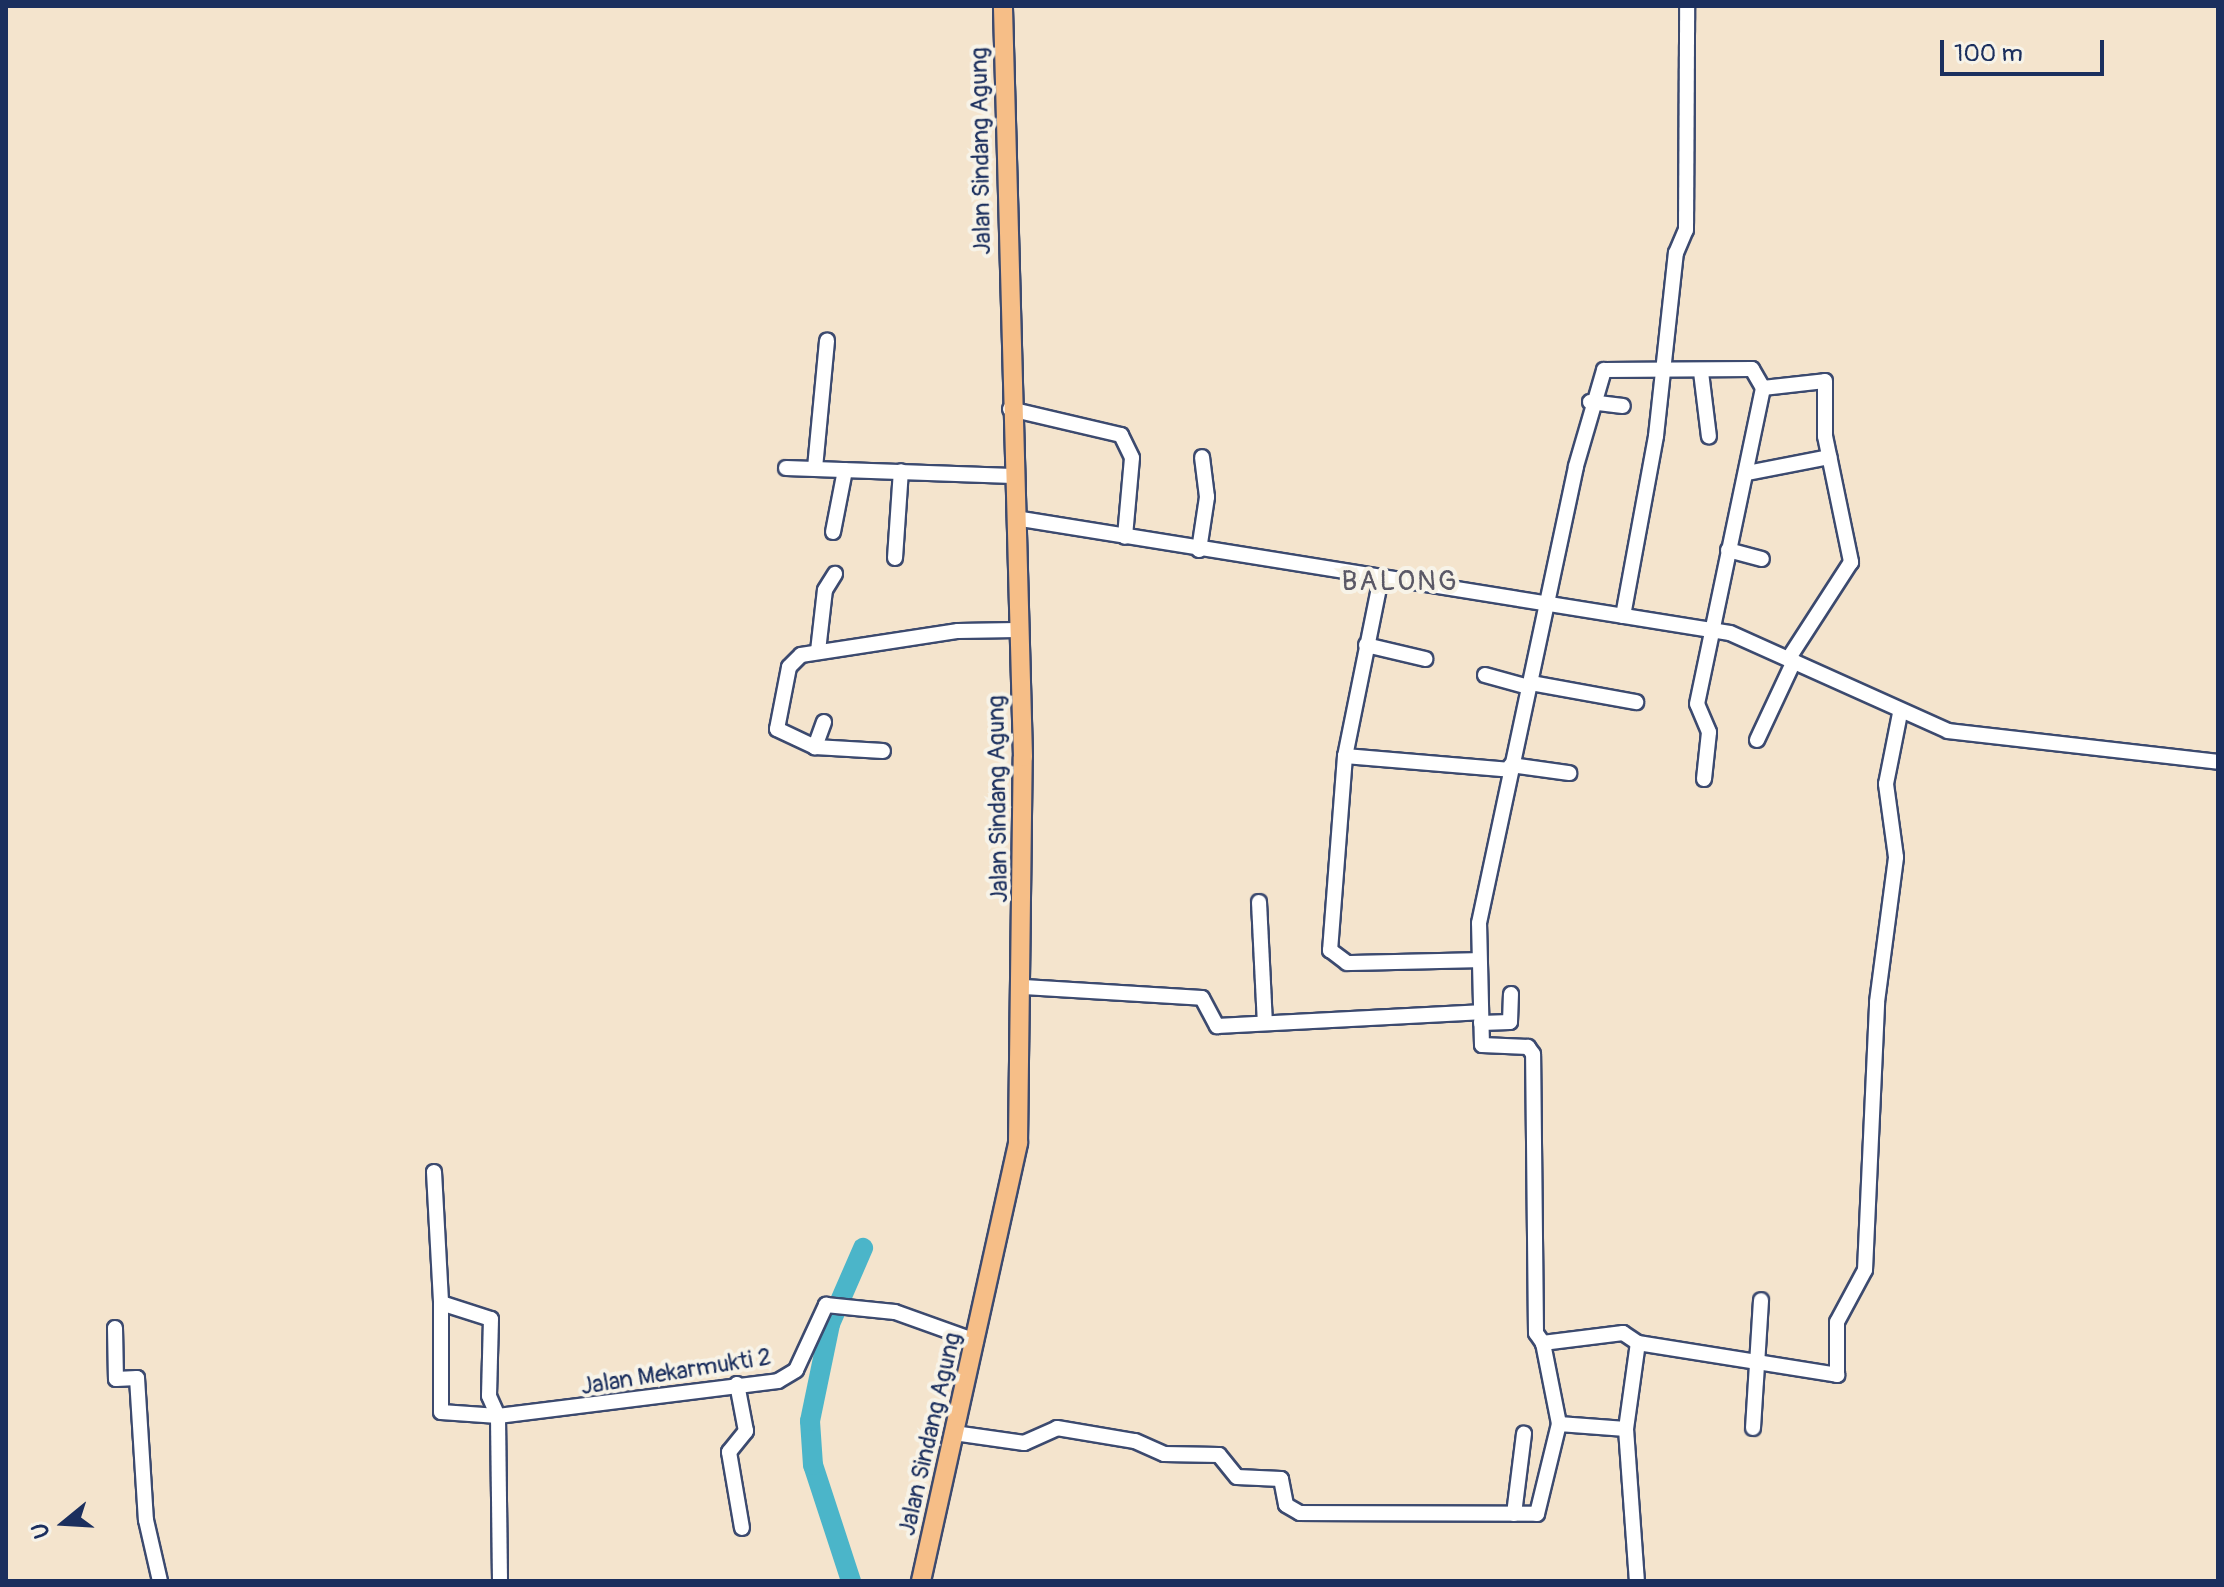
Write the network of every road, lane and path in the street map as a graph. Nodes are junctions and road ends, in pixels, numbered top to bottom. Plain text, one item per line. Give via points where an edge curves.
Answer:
1 (1003, 6) edge
2 (1687, 6) edge
3 (827, 341) dead end
4 (1664, 369) junction
5 (1701, 372) junction
6 (1763, 388) junction
7 (1590, 402) junction
8 (1623, 406) dead end
9 (1010, 409) junction
10 (1709, 437) dead end
11 (1202, 457) dead end
12 (1829, 457) junction
13 (786, 468) dead end
14 (815, 468) junction
15 (845, 470) junction
16 (901, 471) junction
17 (1747, 473) junction
18 (1013, 476) junction
19 (1015, 518) junction
20 (833, 532) dead end
21 (1125, 537) junction
22 (1199, 550) junction
23 (1728, 550) junction
24 (895, 558) dead end
25 (1762, 559) dead end
26 (835, 574) dead end
27 (1381, 578) junction
28 (1549, 605) junction
29 (1623, 616) junction
30 (1709, 629) junction
31 (1017, 630) junction
32 (1366, 645) junction
33 (818, 651) junction
34 (1425, 659) dead end
35 (1791, 660) junction
36 (1485, 675) dead end
37 (1530, 685) junction
38 (1636, 702) dead end
39 (1900, 713) junction
40 (824, 722) dead end
41 (1757, 740) dead end
42 (815, 747) junction
43 (883, 751) dead end
44 (1345, 756) junction
45 (2218, 762) edge
46 (1510, 768) junction
47 (1569, 773) dead end
48 (1704, 779) dead end
49 (1259, 902) dead end
50 (1477, 960) junction
51 (1024, 987) junction
52 (1511, 994) dead end
53 (1480, 1018) junction
54 (1265, 1023) junction
55 (434, 1172) dead end
56 (1761, 1300) dead end
57 (441, 1303) junction
58 (115, 1328) dead end
59 (976, 1341) junction
60 (1543, 1343) junction
61 (1638, 1343) junction
62 (1756, 1365) junction
63 (737, 1384) junction
64 (498, 1416) junction
65 (1559, 1424) junction
66 (1753, 1428) dead end
67 (1626, 1429) junction
68 (954, 1433) junction
69 (1524, 1434) dead end
70 (1514, 1514) junction
71 (742, 1528) dead end
72 (160, 1581) edge
73 (500, 1581) edge
74 (921, 1581) edge
75 (1637, 1581) edge

1 - 9 main road, Jalan Sindang Agung
2 - 4 street via 1686,230 1676,253
3 - 14 street
4 - 5 street
4 - 7 street via 1607,366
4 - 29 street
5 - 6 street via 1752,369
5 - 10 street
6 - 12 street via 1825,381
6 - 17 street
7 - 8 street
7 - 28 street
9 - 18 main road, Jalan Sindang Agung
9 - 21 street via 1105,428 1125,440 1132,466
11 - 22 street via 1207,497
12 - 17 street
12 - 35 street via 1851,562
13 - 14 street
14 - 15 street
15 - 16 street
15 - 20 street
16 - 18 street
16 - 24 street
17 - 23 street
18 - 19 main road, Jalan Sindang Agung
19 - 21 street
19 - 31 main road, Jalan Sindang Agung
21 - 22 street
22 - 27 street
23 - 25 street
23 - 30 street
26 - 33 street via 825,590
27 - 28 street
27 - 32 street
28 - 29 street
28 - 37 street
29 - 30 street
30 - 35 street
30 - 48 street via 1696,712 1709,732
31 - 33 street
31 - 51 main road, Jalan Sindang Agung
32 - 34 street
32 - 44 street
33 - 42 street via 789,667 777,729
35 - 39 street
35 - 41 street
36 - 37 street
37 - 38 street
37 - 46 street
39 - 45 street via 1948,731 2029,744
39 - 62 street via 1886,784 1896,857 1877,1002 1878,1105 1863,1280 1837,1322 1837,1375
40 - 42 street
42 - 43 street
44 - 46 street
44 - 50 street via 1334,957 1347,963
46 - 47 street
46 - 50 street
49 - 54 street
50 - 53 street
51 - 54 street via 1202,998 1212,1026
51 - 59 main road, Jalan Sindang Agung via 1016,1165
52 - 53 street via 1510,1022
53 - 54 street
53 - 60 street via 1483,1046 1528,1047 1533,1054 1536,1333
55 - 57 street
56 - 62 street
57 - 64 street via 491,1319 489,1396
57 - 64 street, Jalan Mekarmukti 2 via 441,1412
58 - 72 street via 116,1379 137,1378 146,1520
59 - 63 street, Jalan Mekarmukti 2 via 895,1312 826,1305 793,1374
59 - 68 main road, Jalan Sindang Agung
60 - 61 street via 1623,1333
60 - 65 street
61 - 62 street
61 - 67 street
62 - 66 street
63 - 64 street, Jalan Mekarmukti 2
63 - 71 street via 746,1431 729,1452
64 - 73 street
65 - 67 street
65 - 70 street via 1543,1511
67 - 75 street
68 - 70 street via 1024,1443 1057,1428 1135,1441 1164,1454 1219,1455 1237,1477 1281,1479 1286,1505 1300,1513
68 - 74 main road, Jalan Sindang Agung
69 - 70 street

